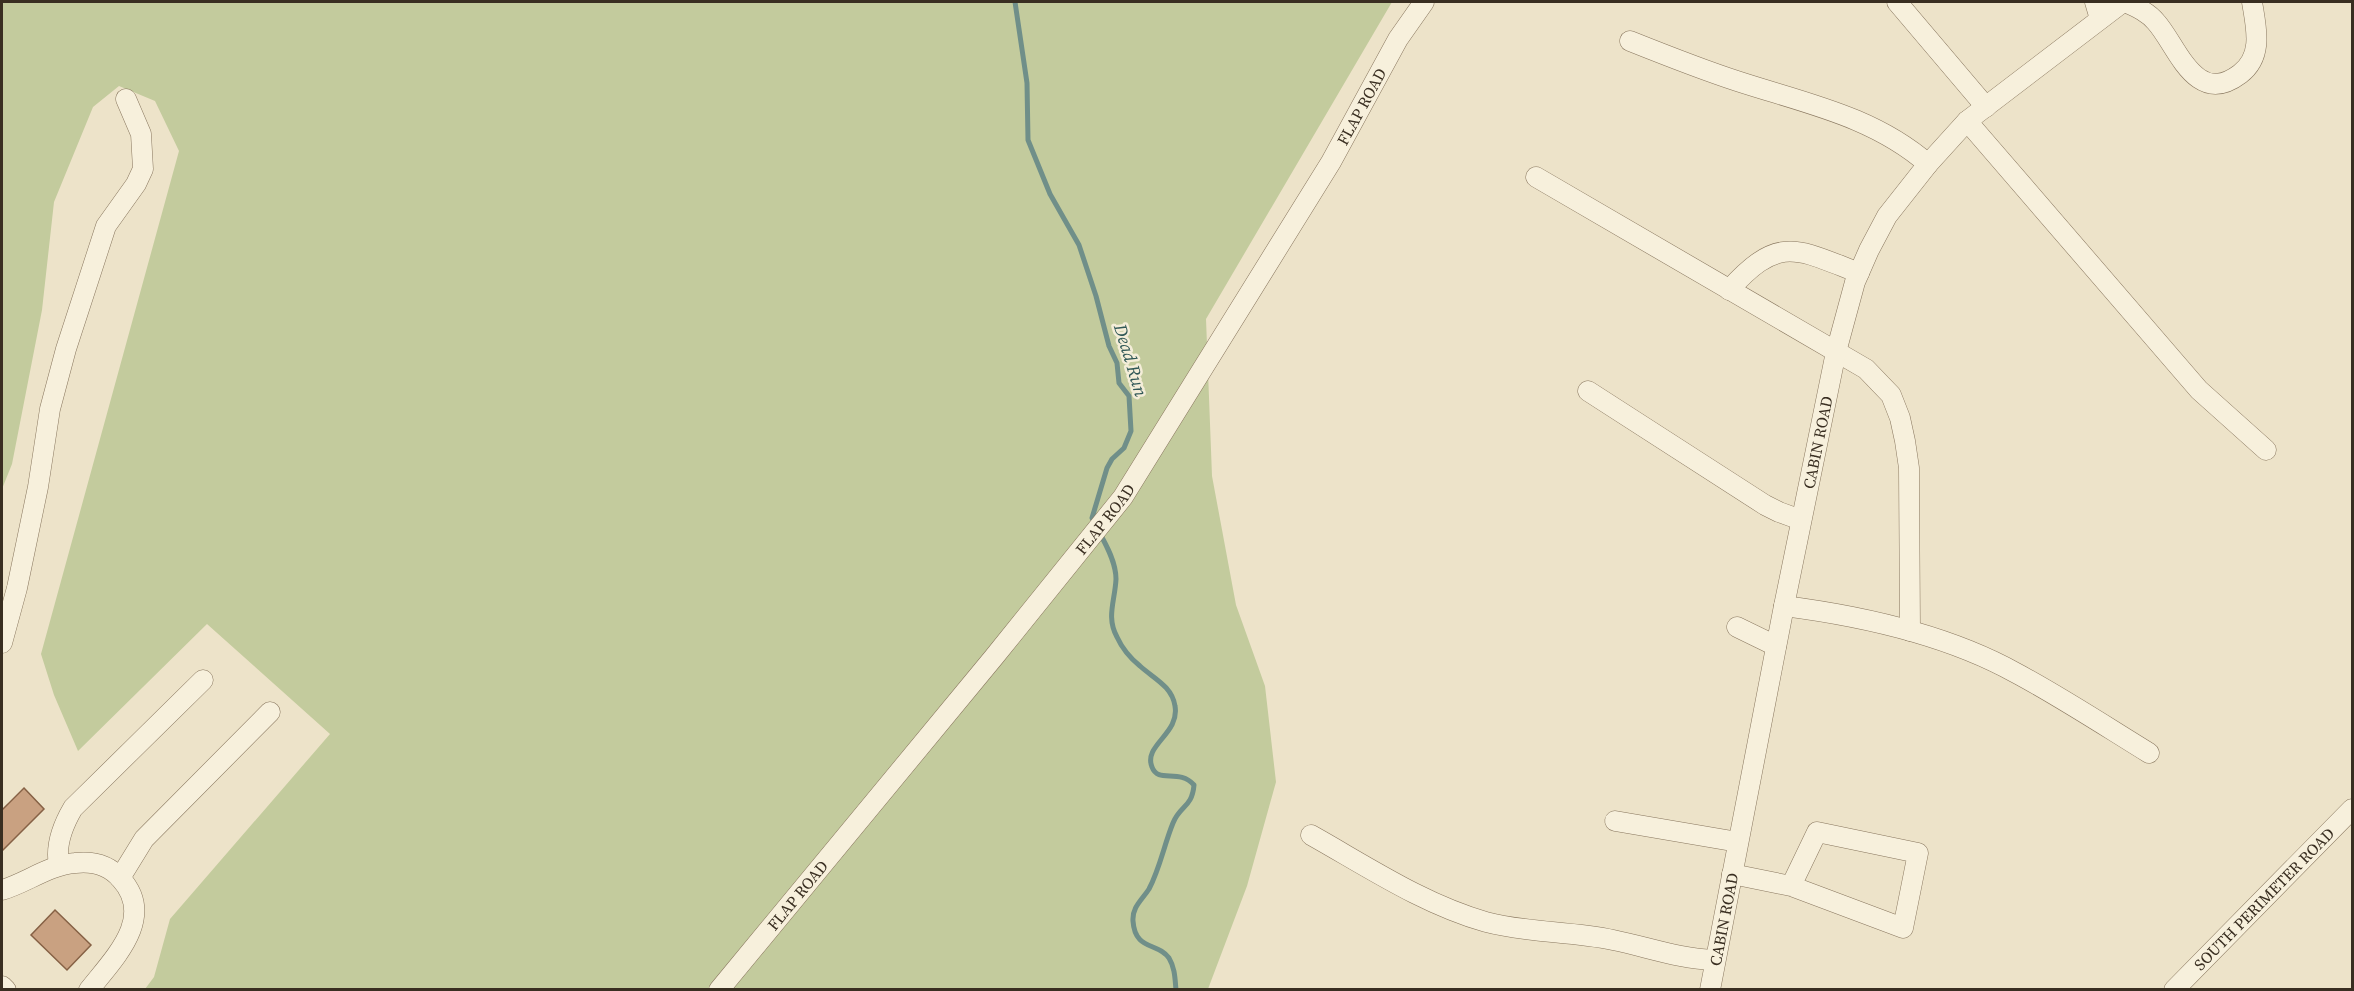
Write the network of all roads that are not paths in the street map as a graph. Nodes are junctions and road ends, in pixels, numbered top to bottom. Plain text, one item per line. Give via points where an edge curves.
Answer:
1 (1424, 2) edge
2 (1897, 2) edge
3 (2124, 2) edge
4 (2252, 2) edge
5 (2097, 10) edge
6 (1630, 40) dead end
7 (126, 99) dead end
8 (1986, 106) junction
9 (1967, 121) junction
10 (1928, 164) junction
11 (1536, 177) dead end
12 (1859, 273) junction
13 (1729, 290) junction
14 (1836, 352) junction
15 (1588, 391) dead end
16 (2266, 450) dead end
17 (1802, 520) junction
18 (1784, 606) junction
19 (1737, 627) dead end
20 (1910, 631) junction
21 (2, 643) edge
22 (1776, 646) junction
23 (203, 680) dead end
24 (270, 712) dead end
25 (2149, 753) dead end
26 (2352, 809) edge
27 (1615, 821) dead end
28 (1311, 835) dead end
29 (1738, 842) junction
30 (58, 866) junction
31 (1732, 874) junction
32 (120, 878) junction
33 (1791, 886) junction
34 (2, 890) edge
35 (1715, 960) junction
36 (2, 986) edge
37 (6, 990) edge
38 (88, 990) edge
39 (719, 990) edge
40 (1710, 990) edge
41 (2174, 990) edge

1 - 39 lane, FLAP ROAD via 1398,39 1331,162 1106,520
2 - 8 lane
3 - 4 lane via 2147,13 2158,23 2182,63 2200,78 2214,83 2236,77 2254,58 2257,46
3 - 5 lane, CABIN ROAD
5 - 8 lane, CABIN ROAD
6 - 10 lane via 1737,81 1831,109 1908,147
7 - 21 lane via 141,134 143,169 106,226 66,349
8 - 9 lane, CABIN ROAD
9 - 10 lane, CABIN ROAD
9 - 16 lane via 2199,390
10 - 12 lane, CABIN ROAD via 1887,216
11 - 13 lane
12 - 13 lane via 1806,252 1786,250 1746,272
12 - 14 lane, CABIN ROAD
13 - 14 lane
14 - 17 lane, CABIN ROAD
14 - 20 lane via 1880,382 1892,395 1900,418 1910,468
15 - 17 lane via 1765,505
17 - 18 lane, CABIN ROAD
18 - 20 lane via 1865,619
18 - 22 lane, CABIN ROAD
19 - 22 lane
20 - 25 lane via 2014,672
22 - 29 lane, CABIN ROAD
23 - 30 lane via 73,807 58,843
24 - 32 lane via 144,839
26 - 41 lane, SOUTH PERIMETER ROAD
27 - 29 lane
28 - 35 lane via 1417,895 1489,923 1610,939 1691,959
29 - 31 lane, CABIN ROAD
30 - 32 lane via 92,863 105,866
30 - 34 lane
31 - 33 lane
31 - 35 lane, CABIN ROAD
32 - 38 lane via 131,893 135,921
33 - 33 lane via 1903,928 1918,853 1817,832
35 - 40 lane, CABIN ROAD
36 - 37 lane

